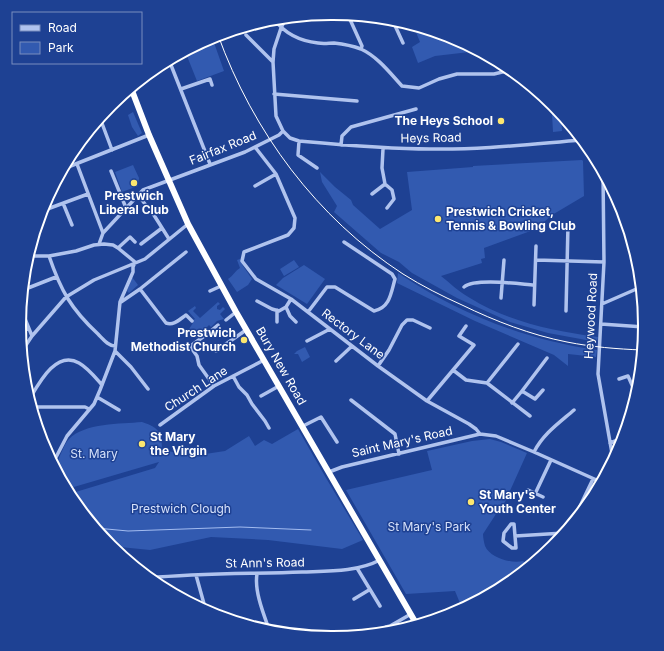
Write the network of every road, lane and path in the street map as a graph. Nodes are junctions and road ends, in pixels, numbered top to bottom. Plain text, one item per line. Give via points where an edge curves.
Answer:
1 (351, 21) edge
2 (283, 24) edge
3 (279, 25) edge
4 (396, 27) edge
5 (281, 28) junction
6 (246, 36) dead end
7 (403, 43) dead end
8 (361, 49) junction
9 (273, 62) junction
10 (171, 66) edge
11 (503, 72) edge
12 (212, 85) dead end
13 (181, 89) junction
14 (274, 94) junction
15 (132, 95) edge
16 (357, 101) dead end
17 (416, 109) dead end
18 (102, 124) edge
19 (283, 131) junction
20 (149, 135) junction
21 (299, 141) junction
22 (574, 141) edge
23 (341, 145) junction
24 (255, 147) junction
25 (383, 149) junction
26 (112, 150) junction
27 (77, 164) junction
28 (210, 164) junction
29 (71, 166) edge
30 (317, 168) dead end
31 (111, 171) dead end
32 (276, 174) junction
33 (168, 179) junction
34 (385, 184) junction
35 (603, 185) edge
36 (255, 186) dead end
37 (88, 194) junction
38 (372, 194) dead end
39 (138, 195) junction
40 (63, 203) junction
41 (145, 204) dead end
42 (51, 208) edge
43 (126, 208) junction
44 (387, 208) dead end
45 (152, 212) dead end
46 (188, 224) junction
47 (72, 225) dead end
48 (568, 226) dead end
49 (162, 228) junction
50 (103, 233) junction
51 (169, 239) junction
52 (135, 242) dead end
53 (344, 242) dead end
54 (99, 244) junction
55 (142, 244) dead end
56 (536, 246) dead end
57 (118, 248) junction
58 (186, 252) dead end
59 (34, 256) edge
60 (49, 256) junction
61 (504, 260) dead end
62 (536, 260) junction
63 (568, 261) junction
64 (135, 262) junction
65 (604, 262) junction
66 (56, 277) junction
67 (502, 283) junction
68 (534, 285) junction
69 (221, 286) junction
70 (464, 287) dead end
71 (29, 288) edge
72 (140, 289) junction
73 (635, 289) edge
74 (210, 292) dead end
75 (66, 297) junction
76 (501, 298) dead end
77 (291, 299) junction
78 (257, 301) dead end
79 (120, 302) junction
80 (602, 304) junction
81 (534, 305) dead end
82 (286, 307) junction
83 (277, 310) junction
84 (566, 311) dead end
85 (236, 312) junction
86 (308, 312) junction
87 (226, 320) dead end
88 (192, 321) dead end
89 (26, 322) edge
90 (277, 322) dead end
91 (296, 322) dead end
92 (601, 324) junction
93 (218, 325) dead end
94 (466, 326) dead end
95 (638, 327) edge
96 (430, 328) dead end
97 (29, 329) joint
98 (247, 329) junction
99 (330, 329) junction
100 (32, 336) junction
101 (307, 341) dead end
102 (27, 344) edge
103 (518, 344) dead end
104 (115, 346) junction
105 (352, 346) junction
106 (216, 351) dead end
107 (115, 352) junction
108 (547, 358) dead end
109 (264, 360) junction
110 (336, 361) dead end
111 (378, 366) junction
112 (453, 370) junction
113 (233, 376) junction
114 (619, 379) dead end
115 (487, 383) junction
116 (102, 384) junction
117 (632, 385) edge
118 (214, 386) junction
119 (279, 386) junction
120 (148, 389) dead end
121 (543, 390) dead end
122 (522, 391) junction
123 (34, 393) edge
124 (262, 396) dead end
125 (97, 397) junction
126 (351, 400) dead end
127 (428, 401) junction
128 (512, 403) junction
129 (38, 407) edge
130 (89, 409) junction
131 (119, 410) dead end
132 (574, 410) dead end
133 (530, 416) dead end
134 (160, 425) dead end
135 (303, 426) junction
136 (269, 428) dead end
137 (480, 434) junction
138 (614, 441) edge
139 (337, 442) dead end
140 (610, 443) junction
141 (611, 449) edge
142 (534, 452) junction
143 (399, 454) junction
144 (56, 457) edge
145 (551, 460) junction
146 (330, 472) junction
147 (593, 479) joint
148 (528, 490) dead end
149 (535, 494) junction
150 (543, 497) dead end
151 (585, 497) edge
152 (556, 533) edge
153 (515, 536) junction
154 (380, 560) junction
155 (357, 568) junction
156 (196, 574) junction
157 (257, 574) junction
158 (158, 577) edge
159 (369, 590) junction
160 (354, 599) dead end
161 (204, 602) edge
162 (380, 606) dead end
163 (412, 614) junction
164 (415, 620) edge
165 (267, 624) edge
166 (392, 625) edge

1 - 8 street
2 - 5 street
3 - 5 street
4 - 7 street
5 - 8 street via 298,39
5 - 9 street via 274,49
6 - 9 street
8 - 11 street via 380,62 402,86 419,88 458,74
9 - 14 street
10 - 13 street
12 - 13 street via 210,79
13 - 28 street
14 - 16 street
14 - 19 street via 276,116
15 - 20 highway, Bury New Road
17 - 23 street via 351,127 342,136
18 - 26 street
19 - 21 street, Heys Road via 290,138
19 - 24 street, Fairfax Road
20 - 26 street
20 - 33 highway, Bury New Road
21 - 23 street, Heys Road
21 - 30 street via 298,154
22 - 25 street, Heys Road via 458,149
23 - 25 street, Heys Road
24 - 28 street, Fairfax Road
24 - 32 street, Rectory Lane
25 - 34 street via 382,168
26 - 27 street
27 - 29 street
27 - 37 street
28 - 33 street, Fairfax Road
31 - 43 street
32 - 36 street
32 - 77 street, Rectory Lane via 295,218 294,228 288,235 244,252 242,260 256,279
33 - 39 street, Fairfax Road via 143,190
33 - 46 highway, Bury New Road
34 - 38 street
34 - 44 street via 392,190 394,199
35 - 65 street, Heywood Road
37 - 40 street
37 - 50 street
39 - 41 street
39 - 43 street, Fairfax Road
40 - 42 street
40 - 47 street
43 - 50 street, Fairfax Road
45 - 49 street
46 - 51 street
46 - 69 highway, Bury New Road
48 - 63 street
49 - 51 street
49 - 55 street
50 - 54 street
51 - 64 street via 145,259
52 - 57 street via 130,235
53 - 86 street via 392,274 395,279 388,302 381,310 374,311 335,287 327,287
54 - 57 street
54 - 60 street
56 - 62 street
57 - 64 street
58 - 72 street
59 - 60 street
60 - 66 street
61 - 67 street
62 - 63 street
62 - 68 street
63 - 65 street
63 - 84 street
64 - 75 street via 94,280
64 - 79 street
65 - 80 street, Heywood Road
66 - 71 street
66 - 75 street
67 - 68 street
67 - 70 street via 475,283
67 - 76 street
68 - 81 street
69 - 74 street
69 - 85 highway, Bury New Road
72 - 79 street
72 - 88 street via 166,323 170,325 186,315
73 - 80 street
75 - 100 street
75 - 104 street via 81,318 109,344
77 - 82 street
77 - 86 street, Rectory Lane
78 - 83 street
79 - 104 street
80 - 92 street, Heywood Road
82 - 83 street
82 - 91 street
83 - 90 street
85 - 87 street
85 - 98 highway, Bury New Road
86 - 99 street, Rectory Lane
89 - 97 street
92 - 95 street
92 - 140 street, Heywood Road via 598,374
93 - 118 street via 192,345 199,365
94 - 112 street via 459,336 474,345
96 - 111 street via 407,320
97 - 100 street
98 - 106 street
98 - 109 highway, Bury New Road
99 - 101 street
99 - 105 street, Rectory Lane
100 - 102 street
103 - 115 street
104 - 107 street
105 - 110 street
105 - 111 street, Rectory Lane
107 - 116 street
107 - 120 street
108 - 122 street
109 - 113 street, Church Lane
109 - 119 highway, Bury New Road
111 - 127 street, Rectory Lane
112 - 115 street via 466,380
112 - 127 street
113 - 118 street, Church Lane
113 - 136 street
114 - 117 street via 628,376
115 - 128 street
116 - 123 street via 80,363 63,360 49,370
116 - 125 street
118 - 134 street, Church Lane
119 - 124 street
119 - 135 highway, Bury New Road
121 - 122 street via 535,399
122 - 128 street
125 - 130 street
125 - 131 street
126 - 143 street via 395,434
127 - 137 street, Rectory Lane via 469,424
128 - 133 street
129 - 130 street
130 - 144 street via 67,436
132 - 142 street via 544,436
135 - 139 street via 321,416
135 - 146 highway, Bury New Road
137 - 142 street, Rectory Lane via 496,436
137 - 143 street, Saint Mary's Road
138 - 140 street
140 - 141 street, Heywood Road
142 - 145 street, Rectory Lane
143 - 146 street, Saint Mary's Road
145 - 147 street, Rectory Lane
145 - 149 street
146 - 154 highway, Bury New Road
147 - 151 street
148 - 149 street
149 - 150 street
152 - 153 street
153 - 153 street via 516,548 512,548 503,540 504,533 511,524 514,524
154 - 155 street, St Ann's Road
154 - 163 highway, Bury New Road
155 - 157 street, St Ann's Road
155 - 159 street
156 - 157 street, St Ann's Road
156 - 158 street, St Ann's Road
156 - 161 street
157 - 165 street via 262,612
159 - 160 street
159 - 162 street
163 - 164 highway, Bury New Road
163 - 166 street

